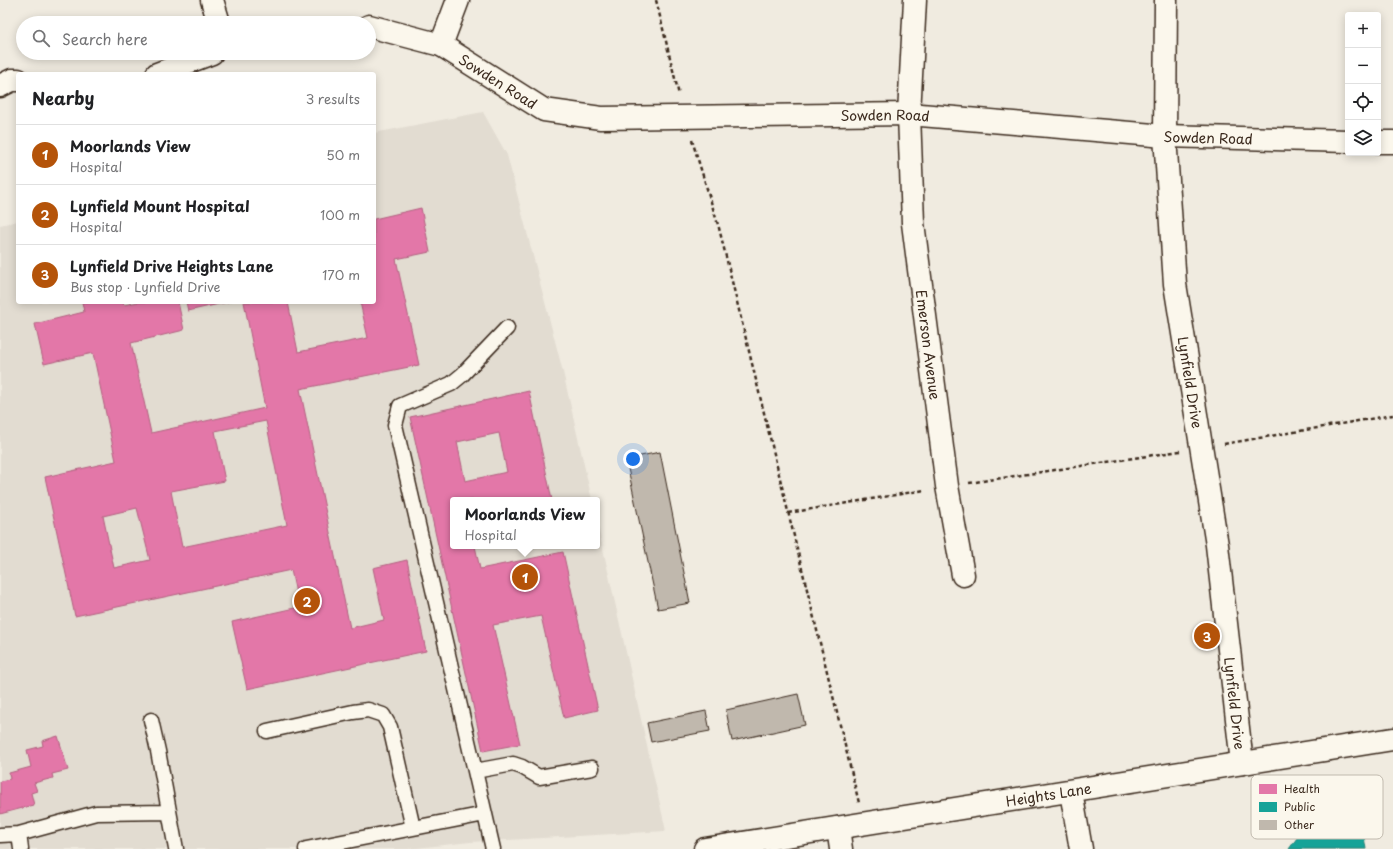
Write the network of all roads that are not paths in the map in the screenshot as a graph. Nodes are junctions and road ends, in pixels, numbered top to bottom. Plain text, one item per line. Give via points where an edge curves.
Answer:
1 (212, 0) edge
2 (458, 0) edge
3 (915, 0) edge
4 (1166, 0) edge
5 (217, 16) edge
6 (376, 28) edge
7 (441, 44) junction
8 (194, 60) edge
9 (162, 72) edge
10 (909, 114) junction
11 (1165, 136) junction
12 (1345, 141) edge
13 (1381, 142) edge
14 (1393, 142) edge
15 (507, 328) dead end
16 (963, 575) dead end
17 (151, 720) dead end
18 (267, 731) dead end
19 (1393, 739) edge
20 (1242, 763) junction
21 (592, 768) dead end
22 (475, 771) junction
23 (1071, 792) junction
24 (169, 812) junction
25 (485, 814) junction
26 (413, 828) junction
27 (19, 834) junction
28 (0, 835) edge
29 (839, 839) edge
30 (21, 849) edge
31 (176, 849) edge
32 (306, 849) edge
33 (493, 849) edge
34 (705, 849) edge
35 (1081, 849) edge

1 - 5 street
2 - 7 street
3 - 10 street, Emerson Avenue
4 - 11 street, Lynfield Drive
6 - 7 street, Sowden Road
7 - 10 street, Sowden Road via 544,110 601,118
8 - 9 street
10 - 11 street, Sowden Road
10 - 16 street, Emerson Avenue via 913,223 947,486
11 - 12 street, Sowden Road
11 - 20 street, Lynfield Drive via 1175,284 1217,545
13 - 14 street
15 - 22 lane via 451,384 400,406 395,425
17 - 24 lane
18 - 26 lane via 353,712 368,710 383,715 390,727
19 - 20 street, Heights Lane
20 - 23 street, Heights Lane
21 - 22 lane via 539,778 513,764
22 - 25 lane
23 - 29 street, Heights Lane via 864,824
23 - 35 street
24 - 27 lane via 96,813
24 - 31 lane
25 - 26 lane
25 - 33 lane
26 - 32 lane
27 - 28 lane
27 - 30 lane
29 - 34 street, Heights Lane

